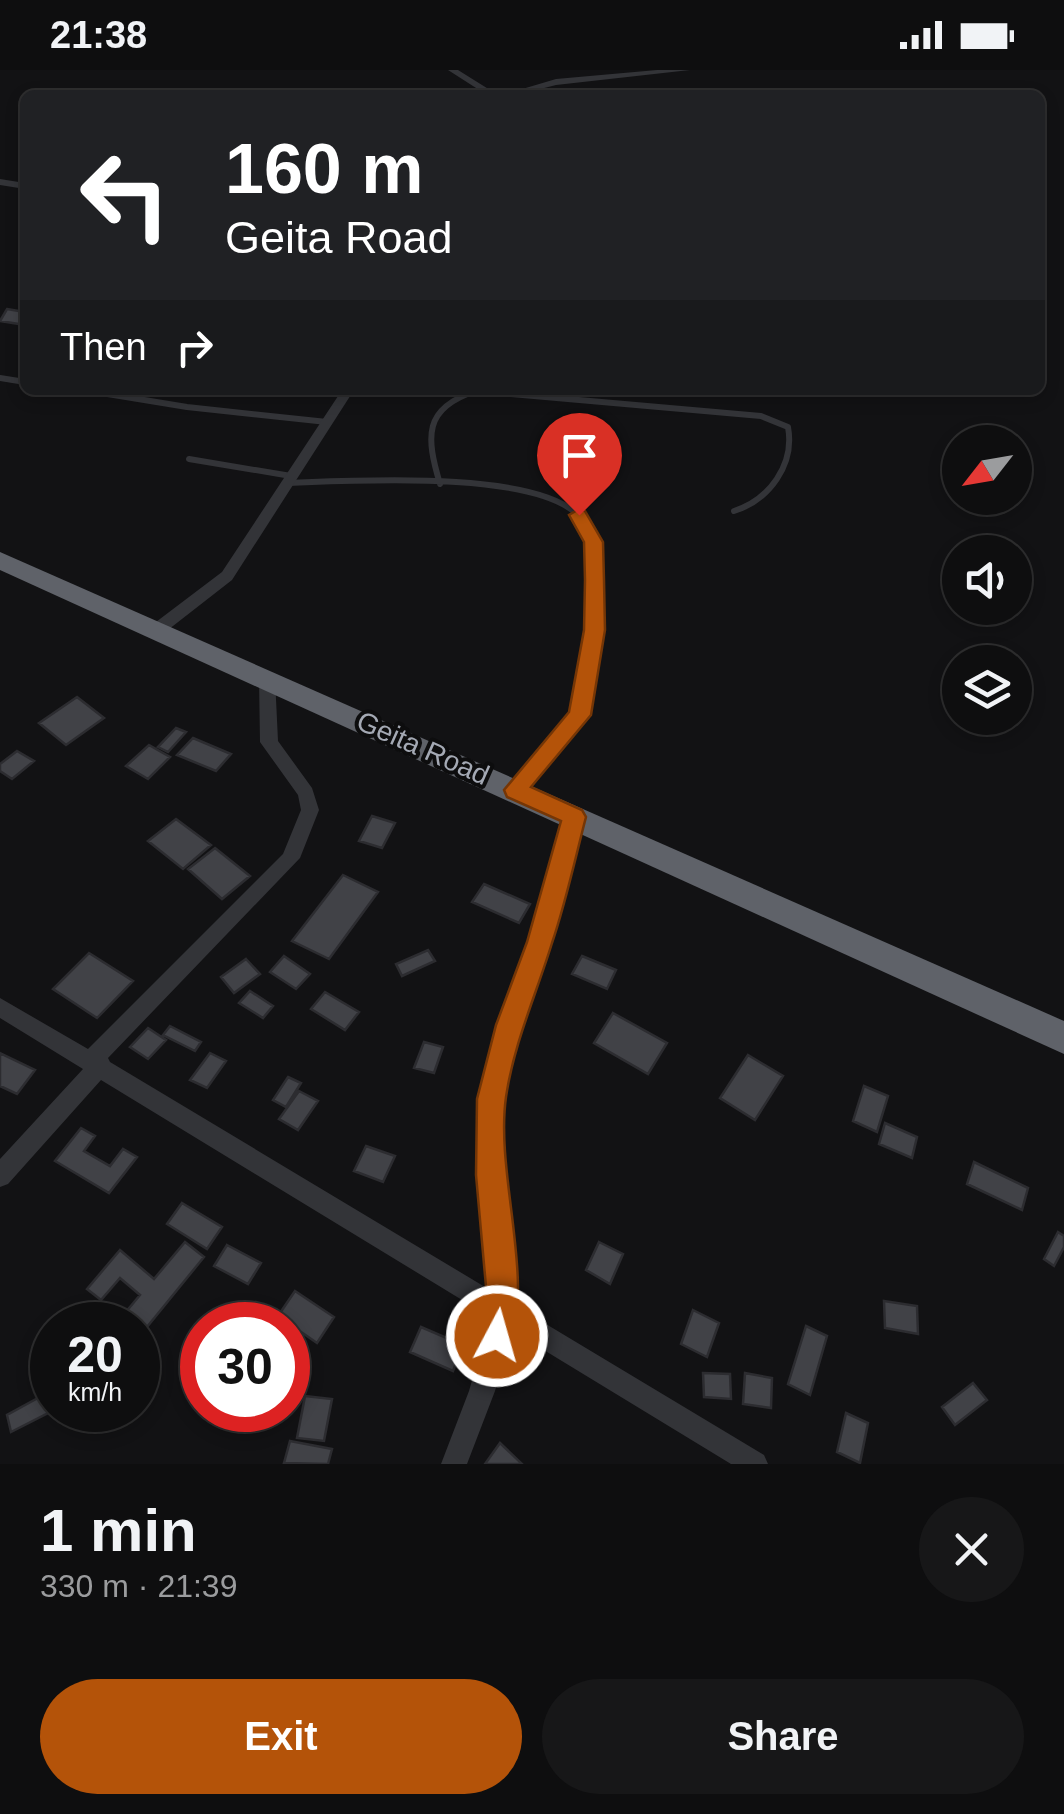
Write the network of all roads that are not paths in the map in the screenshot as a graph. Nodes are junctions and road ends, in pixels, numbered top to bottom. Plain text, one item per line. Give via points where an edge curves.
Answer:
1 (452, 70) edge
2 (567, 70) edge
3 (686, 70) edge
4 (548, 84) junction
5 (484, 90) edge
6 (526, 90) edge
7 (116, 395) edge
8 (154, 395) edge
9 (345, 395) edge
10 (465, 395) edge
11 (522, 395) edge
12 (150, 400) junction
13 (327, 422) junction
14 (188, 459) dead end
15 (288, 479) junction
16 (440, 484) junction
17 (734, 512) dead end
18 (0, 560) edge
19 (158, 629) junction
20 (267, 678) junction
21 (516, 790) junction
22 (574, 817) junction
23 (0, 1007) edge
24 (1064, 1038) edge
25 (96, 1063) junction
26 (0, 1176) edge
27 (504, 1309) junction
28 (454, 1464) edge
29 (755, 1464) edge

1 - 5 street
2 - 4 street
3 - 4 street
4 - 6 street
7 - 12 lane
8 - 12 lane
9 - 13 street
10 - 16 lane via 446,402 432,422 428,446
11 - 17 lane via 781,421 789,446 771,494
12 - 13 lane
13 - 15 street
14 - 15 lane
15 - 16 lane
15 - 19 street via 227,576
16 - 21 lane via 558,500 579,515 594,542 594,630 580,715
18 - 19 highway, Geita Road
19 - 20 highway, Geita Road
20 - 21 highway, Geita Road
20 - 25 street via 270,742 306,793 308,824 290,858
21 - 22 highway, Geita Road
22 - 24 highway, Geita Road
22 - 27 street via 492,1099 490,1175
23 - 25 street
25 - 26 street
25 - 27 street
27 - 28 street
27 - 29 street

